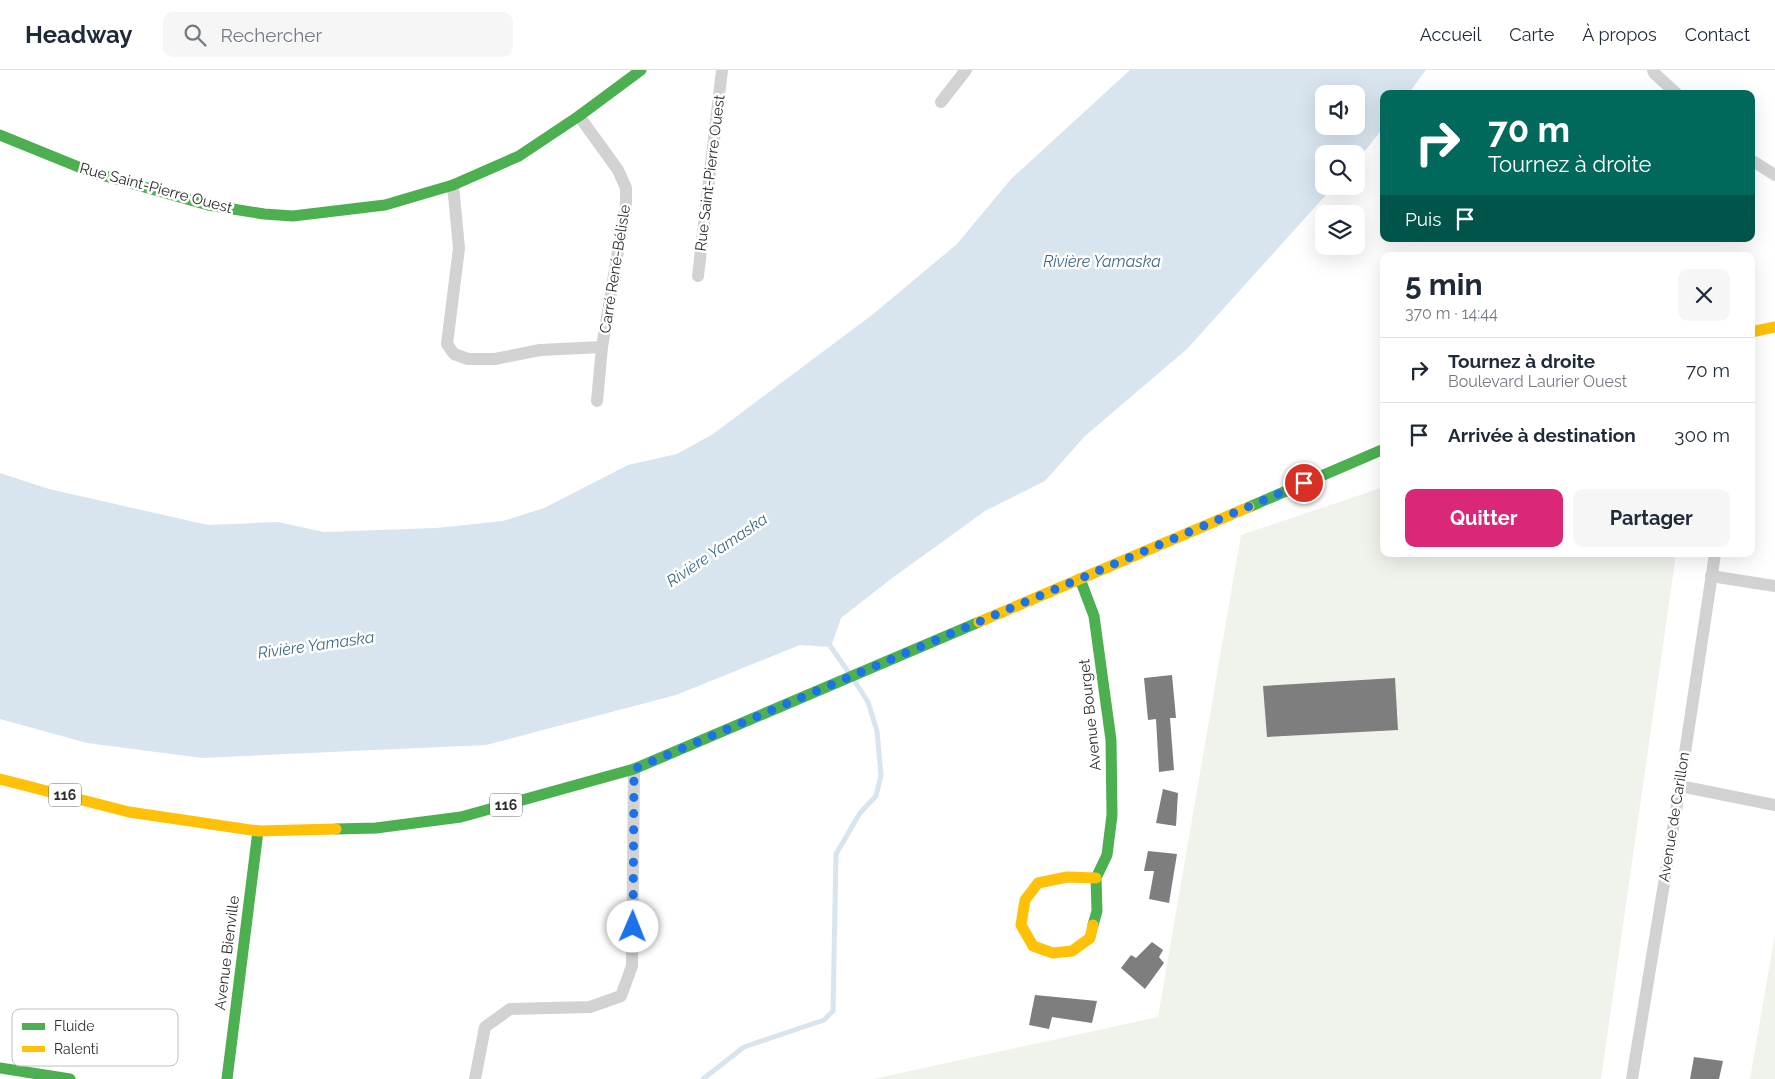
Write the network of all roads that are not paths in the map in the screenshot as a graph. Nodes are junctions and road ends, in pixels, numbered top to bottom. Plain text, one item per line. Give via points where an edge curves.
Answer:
1 (641, 70) edge
2 (722, 70) edge
3 (966, 70) edge
4 (1653, 70) edge
5 (1673, 90) edge
6 (941, 102) dead end
7 (579, 116) junction
8 (0, 135) edge
9 (1755, 162) edge
10 (1775, 175) edge
11 (453, 185) junction
12 (698, 276) dead end
13 (1775, 327) edge
14 (1755, 331) edge
15 (1755, 338) edge
16 (1767, 340) dead end
17 (602, 347) junction
18 (597, 401) dead end
19 (1380, 451) edge
20 (1714, 557) edge
21 (1711, 576) junction
22 (1080, 579) junction
23 (1775, 586) edge
24 (634, 769) junction
25 (0, 779) edge
26 (1680, 786) junction
27 (1775, 805) edge
28 (258, 831) junction
29 (1096, 878) junction
30 (0, 1068) edge
31 (70, 1079) edge
32 (227, 1079) edge
33 (475, 1079) edge
34 (1632, 1079) edge

1 - 7 street, Rue Saint-Pierre Ouest
2 - 12 street, Rue Saint-Pierre Ouest
3 - 6 street
4 - 5 street
7 - 11 street, Rue Saint-Pierre Ouest via 519,156
7 - 17 street, Carré René-Bélisle via 618,170 626,188
8 - 11 street, Rue Saint-Pierre Ouest via 91,172 208,205 264,214 293,216 385,205
9 - 10 street
11 - 17 street, Carré René-Bélisle via 459,248 447,344 454,354 468,359 495,358 540,350
13 - 14 street
15 - 16 street
17 - 18 street, Carré René-Bélisle
19 - 22 street, 116
20 - 21 street, Avenue de Carillon
21 - 23 street
21 - 26 street, Avenue de Carillon
22 - 24 street, 116
22 - 29 street, Avenue Bourget via 1094,616 1111,740 1112,816 1106,855
24 - 28 street, 116 via 462,817 376,828
24 - 33 street via 632,966 621,996 590,1006 510,1009 485,1027
25 - 28 street, 116 via 129,812
26 - 27 street
26 - 34 street, Avenue de Carillon
28 - 32 street, Avenue Bienville
29 - 29 street, Avenue Bourget via 1067,877 1038,882 1025,900 1021,924 1033,946 1053,953 1072,951 1090,938 1097,911
30 - 31 street

